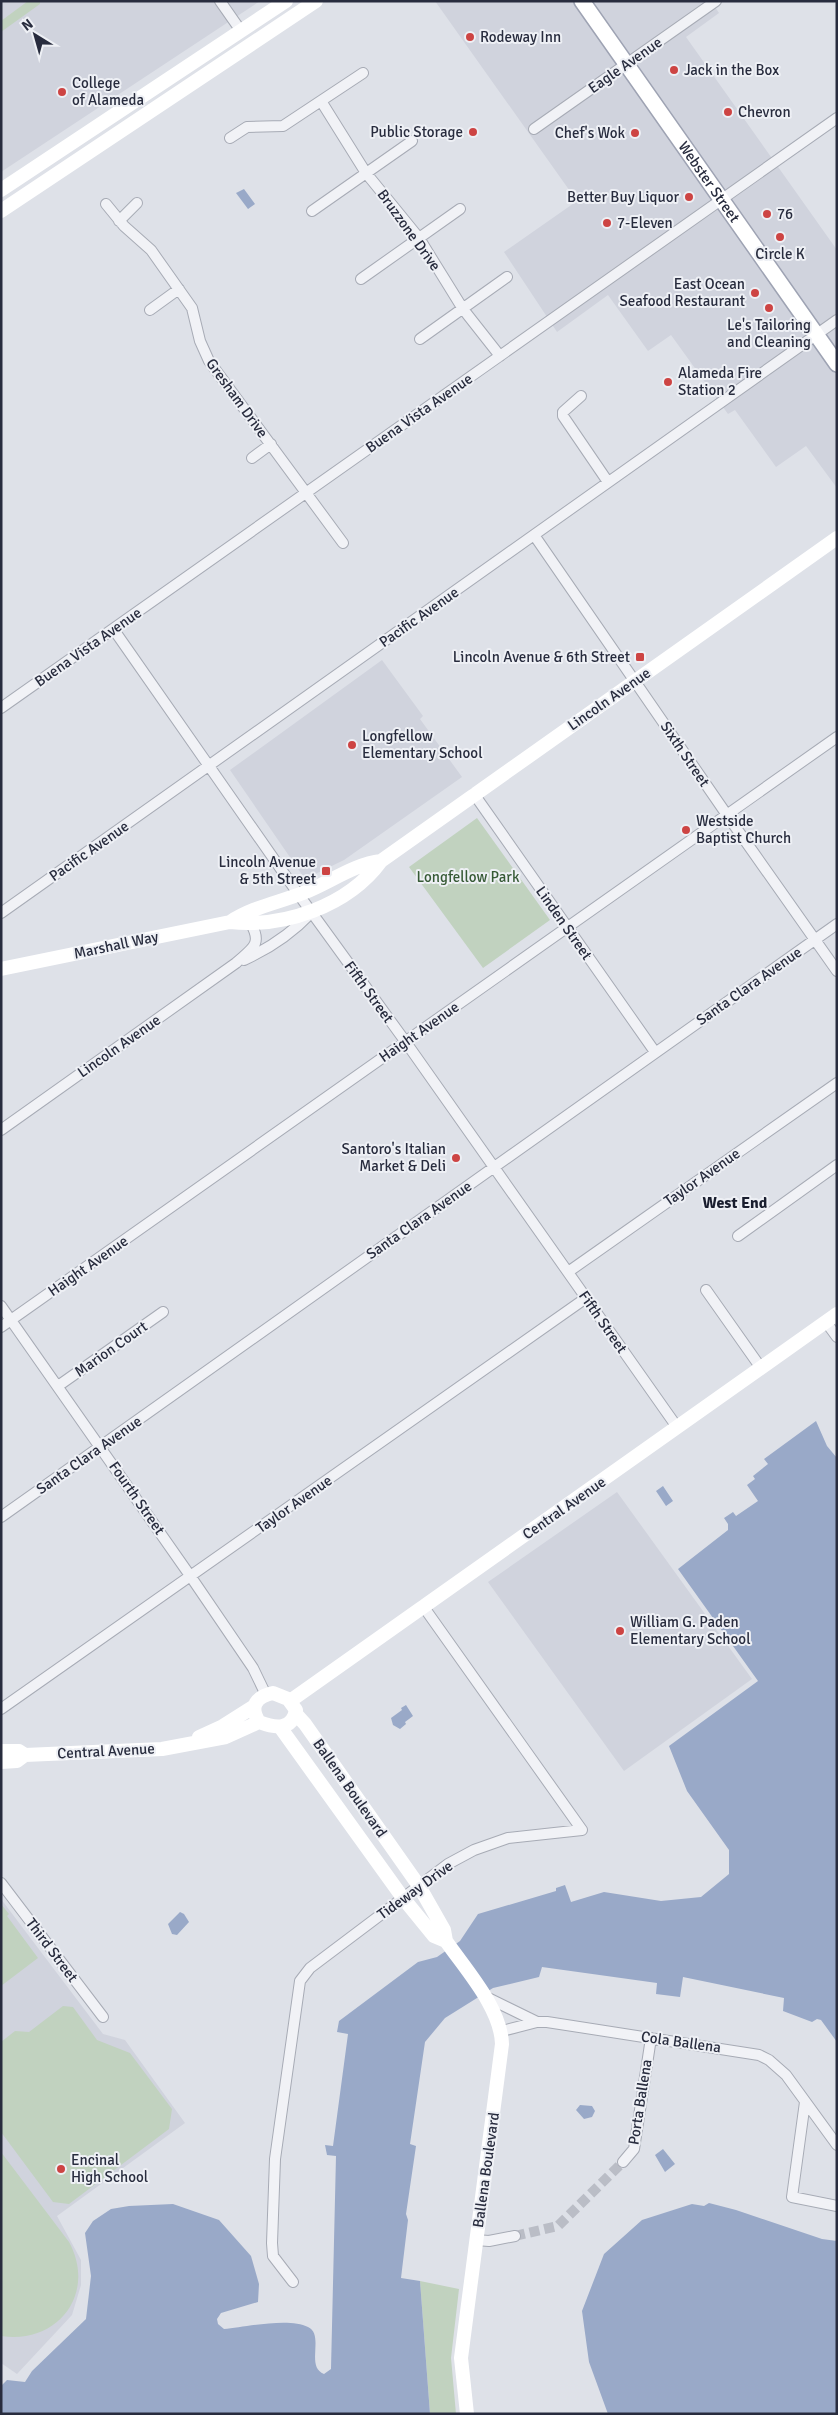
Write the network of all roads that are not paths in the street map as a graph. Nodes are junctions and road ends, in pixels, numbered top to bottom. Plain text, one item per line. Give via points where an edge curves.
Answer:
1 (220, 1) edge
2 (286, 1) edge
3 (316, 1) edge
4 (582, 1) edge
5 (716, 1) edge
6 (241, 31) junction
7 (627, 64) junction
8 (363, 73) dead end
9 (321, 100) junction
10 (837, 118) edge
11 (534, 129) dead end
12 (230, 138) dead end
13 (412, 141) dead end
14 (366, 172) junction
15 (1, 190) edge
16 (722, 200) junction
17 (136, 203) dead end
18 (4, 204) edge
19 (106, 204) dead end
20 (460, 209) dead end
21 (312, 211) dead end
22 (119, 221) junction
23 (419, 238) junction
24 (507, 277) dead end
25 (361, 279) dead end
26 (179, 289) junction
27 (463, 308) junction
28 (150, 310) dead end
29 (837, 320) edge
30 (816, 334) junction
31 (420, 339) dead end
32 (500, 356) junction
33 (837, 364) edge
34 (581, 396) dead end
35 (271, 444) junction
36 (252, 458) dead end
37 (608, 482) junction
38 (307, 492) junction
39 (534, 535) junction
40 (837, 538) edge
41 (343, 543) dead end
42 (114, 630) junction
43 (635, 680) junction
44 (1, 708) edge
45 (837, 737) edge
46 (210, 766) junction
47 (474, 794) junction
48 (727, 815) junction
49 (382, 861) junction
50 (351, 871) junction
51 (299, 895) junction
52 (311, 912) junction
53 (1, 913) edge
54 (230, 922) junction
55 (251, 924) junction
56 (837, 924) edge
57 (567, 927) junction
58 (814, 940) junction
59 (236, 963) junction
60 (1, 969) edge
61 (837, 971) edge
62 (406, 1041) junction
63 (655, 1052) junction
64 (837, 1082) edge
65 (1, 1130) edge
66 (837, 1165) edge
67 (493, 1167) junction
68 (738, 1236) dead end
69 (568, 1272) junction
70 (706, 1290) dead end
71 (586, 1298) junction
72 (1, 1306) edge
73 (163, 1312) dead end
74 (831, 1318) edge
75 (11, 1320) junction
76 (1, 1327) edge
77 (837, 1337) edge
78 (761, 1368) junction
79 (58, 1386) junction
80 (677, 1427) junction
81 (100, 1446) junction
82 (1, 1516) edge
83 (191, 1577) junction
84 (423, 1606) junction
85 (266, 1695) junction
86 (253, 1707) junction
87 (293, 1707) junction
88 (1, 1709) edge
89 (259, 1722) junction
90 (280, 1727) junction
91 (186, 1743) junction
92 (1, 1751) edge
93 (25, 1755) junction
94 (1, 1762) edge
95 (1, 1884) edge
96 (419, 1886) junction
97 (402, 1898) junction
98 (446, 1942) junction
99 (484, 1996) junction
100 (103, 2017) dead end
101 (537, 2022) junction
102 (502, 2031) junction
103 (651, 2038) junction
104 (805, 2102) junction
105 (837, 2145) edge
106 (623, 2162) tunnel mouth
107 (837, 2206) edge
108 (515, 2236) tunnel mouth
109 (476, 2240) junction
110 (293, 2282) dead end
111 (467, 2414) edge

1 - 6 street
2 - 6 street
3 - 18 street
4 - 7 main road, Webster Street
5 - 7 street, Eagle Avenue
6 - 15 street
7 - 11 street, Eagle Avenue
7 - 16 main road, Webster Street
8 - 9 street
9 - 12 street via 283,126 247,127
9 - 14 street, Bruzzone Drive
10 - 16 street, Buena Vista Avenue
13 - 14 street
14 - 21 street
14 - 23 street, Bruzzone Drive
16 - 30 main road, Webster Street
16 - 32 street, Buena Vista Avenue
17 - 22 street
19 - 22 street, Gresham Drive
20 - 23 street
22 - 26 street, Gresham Drive via 151,250
23 - 25 street
23 - 27 street, Bruzzone Drive
24 - 27 street
26 - 28 street
26 - 35 street, Gresham Drive via 192,308 209,361
27 - 31 street
27 - 32 street, Bruzzone Drive
29 - 30 street, Pacific Avenue
30 - 33 main road, Webster Street
30 - 37 street, Pacific Avenue
32 - 38 street, Buena Vista Avenue
34 - 37 street via 563,412 563,416
35 - 36 street
35 - 38 street, Gresham Drive
37 - 39 street, Pacific Avenue
38 - 41 street, Gresham Drive
38 - 42 street, Buena Vista Avenue
39 - 43 street, Sixth Street
39 - 46 street, Pacific Avenue
40 - 43 street, Lincoln Avenue
42 - 44 street, Buena Vista Avenue
42 - 46 street, Fifth Street
43 - 47 street, Lincoln Avenue
43 - 48 street, Sixth Street
45 - 48 street, Haight Avenue
46 - 51 street, Fifth Street
46 - 53 street, Pacific Avenue
47 - 49 street, Lincoln Avenue
47 - 57 street, Linden Street
48 - 57 street, Haight Avenue
48 - 58 street, Sixth Street
49 - 50 street, Lincoln Avenue via 364,863
49 - 52 street, Lincoln Avenue via 372,874
50 - 51 street, Lincoln Avenue
50 - 52 street via 342,884
51 - 52 street, Fifth Street
51 - 54 street, Marshall Way via 248,910
52 - 55 street, Marshall Way
52 - 59 street, Lincoln Avenue via 302,923 259,953
52 - 62 street, Fifth Street
54 - 55 street, Marshall Way
54 - 60 street, Marshall Way
55 - 59 street, Lincoln Avenue via 256,944
56 - 58 street, Santa Clara Avenue
57 - 62 street, Haight Avenue
57 - 63 street, Linden Street
58 - 61 street, Sixth Street
58 - 63 street, Santa Clara Avenue
59 - 65 street, Lincoln Avenue
62 - 67 street, Fifth Street
62 - 75 street, Haight Avenue
63 - 67 street, Santa Clara Avenue
64 - 69 street, Taylor Avenue
66 - 68 street
67 - 69 street, Fifth Street
67 - 81 street, Santa Clara Avenue
69 - 71 street, Fifth Street
70 - 78 street
71 - 80 street, Fifth Street
71 - 83 street, Taylor Avenue
72 - 75 street, Fourth Street
73 - 79 street, Marion Court
74 - 77 street
74 - 78 street, Central Avenue
75 - 76 street, Haight Avenue
75 - 79 street, Fourth Street
78 - 80 street, Central Avenue
79 - 81 street, Fourth Street
80 - 84 street, Central Avenue
81 - 82 street, Santa Clara Avenue
81 - 83 street, Fourth Street
83 - 85 street, Fourth Street via 253,1668
83 - 88 street, Taylor Avenue
84 - 87 street, Central Avenue
84 - 96 street, Tideway Drive via 582,1830 508,1838 474,1850 448,1864
85 - 86 street
85 - 87 street via 280,1695
86 - 89 street
86 - 91 street, Central Avenue via 223,1726
87 - 90 street via 295,1718
87 - 96 street, Ballena Boulevard
89 - 90 street
89 - 91 street, Central Avenue via 226,1737
90 - 97 street, Ballena Boulevard
91 - 93 street, Central Avenue via 140,1751
92 - 93 street, Central Avenue via 19,1751
93 - 94 street, Central Avenue via 17,1761
95 - 100 street, Third Street
96 - 97 street, Tideway Drive
96 - 98 street, Ballena Boulevard via 444,1930
97 - 98 street, Ballena Boulevard via 434,1936
97 - 110 street, Tideway Drive via 310,1968 300,1981 275,2159 272,2243 273,2256
98 - 99 street, Ballena Boulevard
99 - 101 street, Cola Ballena
99 - 102 street, Ballena Boulevard
101 - 102 street, Cola Ballena
101 - 103 street, Cola Ballena
102 - 109 street, Ballena Boulevard
103 - 104 street, Cola Ballena via 759,2055 779,2067
103 - 106 street, Porta Ballena via 634,2149
104 - 105 street, Cola Ballena
104 - 107 street via 792,2197
108 - 109 street
109 - 111 street, Ballena Boulevard via 461,2358

